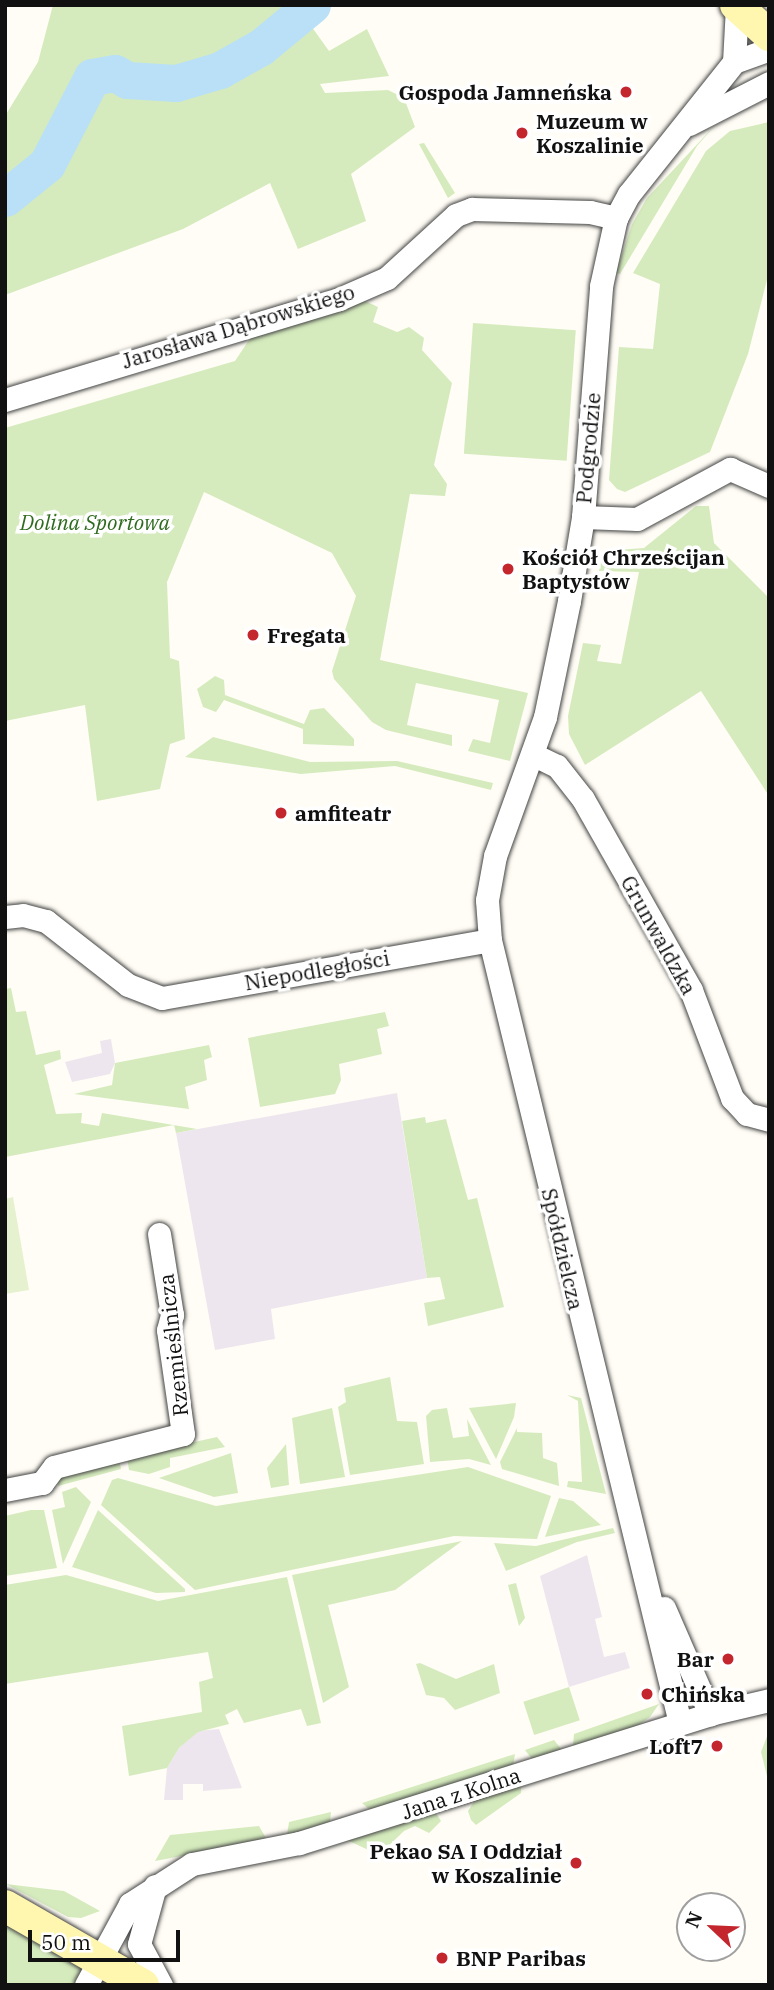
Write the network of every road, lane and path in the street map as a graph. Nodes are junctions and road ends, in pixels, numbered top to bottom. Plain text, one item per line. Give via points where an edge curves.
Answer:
1 (737, 6) edge
2 (769, 35) edge
3 (769, 49) edge
4 (734, 62) junction
5 (768, 82) edge
6 (680, 129) junction
7 (616, 218) junction
8 (5, 400) edge
9 (769, 486) edge
10 (583, 517) junction
11 (534, 755) junction
12 (5, 917) edge
13 (490, 940) junction
14 (769, 1120) edge
15 (159, 1234) dead end
16 (5, 1490) edge
17 (642, 1557) junction
18 (769, 1700) edge
19 (710, 1714) junction
20 (680, 1723) junction
21 (155, 1886) junction
22 (5, 1906) edge
23 (92, 1973) edge
24 (143, 1985) edge
25 (161, 1985) edge

1 - 2 street
1 - 4 street
3 - 4 street
4 - 6 street, Podgrodzie
5 - 6 street, Podgrodzie
6 - 7 street, Podgrodzie
7 - 8 street, Jarosława Dąbrowskiego via 590,212 472,209 456,215 387,278 339,299
7 - 10 street, Podgrodzie via 601,286
9 - 10 street via 730,469 637,519
10 - 11 street, Podgrodzie
11 - 13 street, Podgrodzie via 495,856 488,900
11 - 14 street, Grunwaldzka via 558,766 583,799 691,990 732,1098 747,1114
12 - 13 street, Niepodległości via 23,915 46,921 128,985 162,998
13 - 17 street, Spółdzielcza
15 - 16 street, Rzemieślnicza via 183,1434 54,1467 42,1483
17 - 19 street, Spółdzielcza
17 - 20 street, Spółdzielcza
18 - 19 street, Jana z Kolna
19 - 20 street, Jana z Kolna
20 - 21 street, Jana z Kolna via 331,1834 192,1864
21 - 23 street, Jana z Kolna via 130,1904
21 - 25 street via 139,1944
22 - 23 street
23 - 24 street

